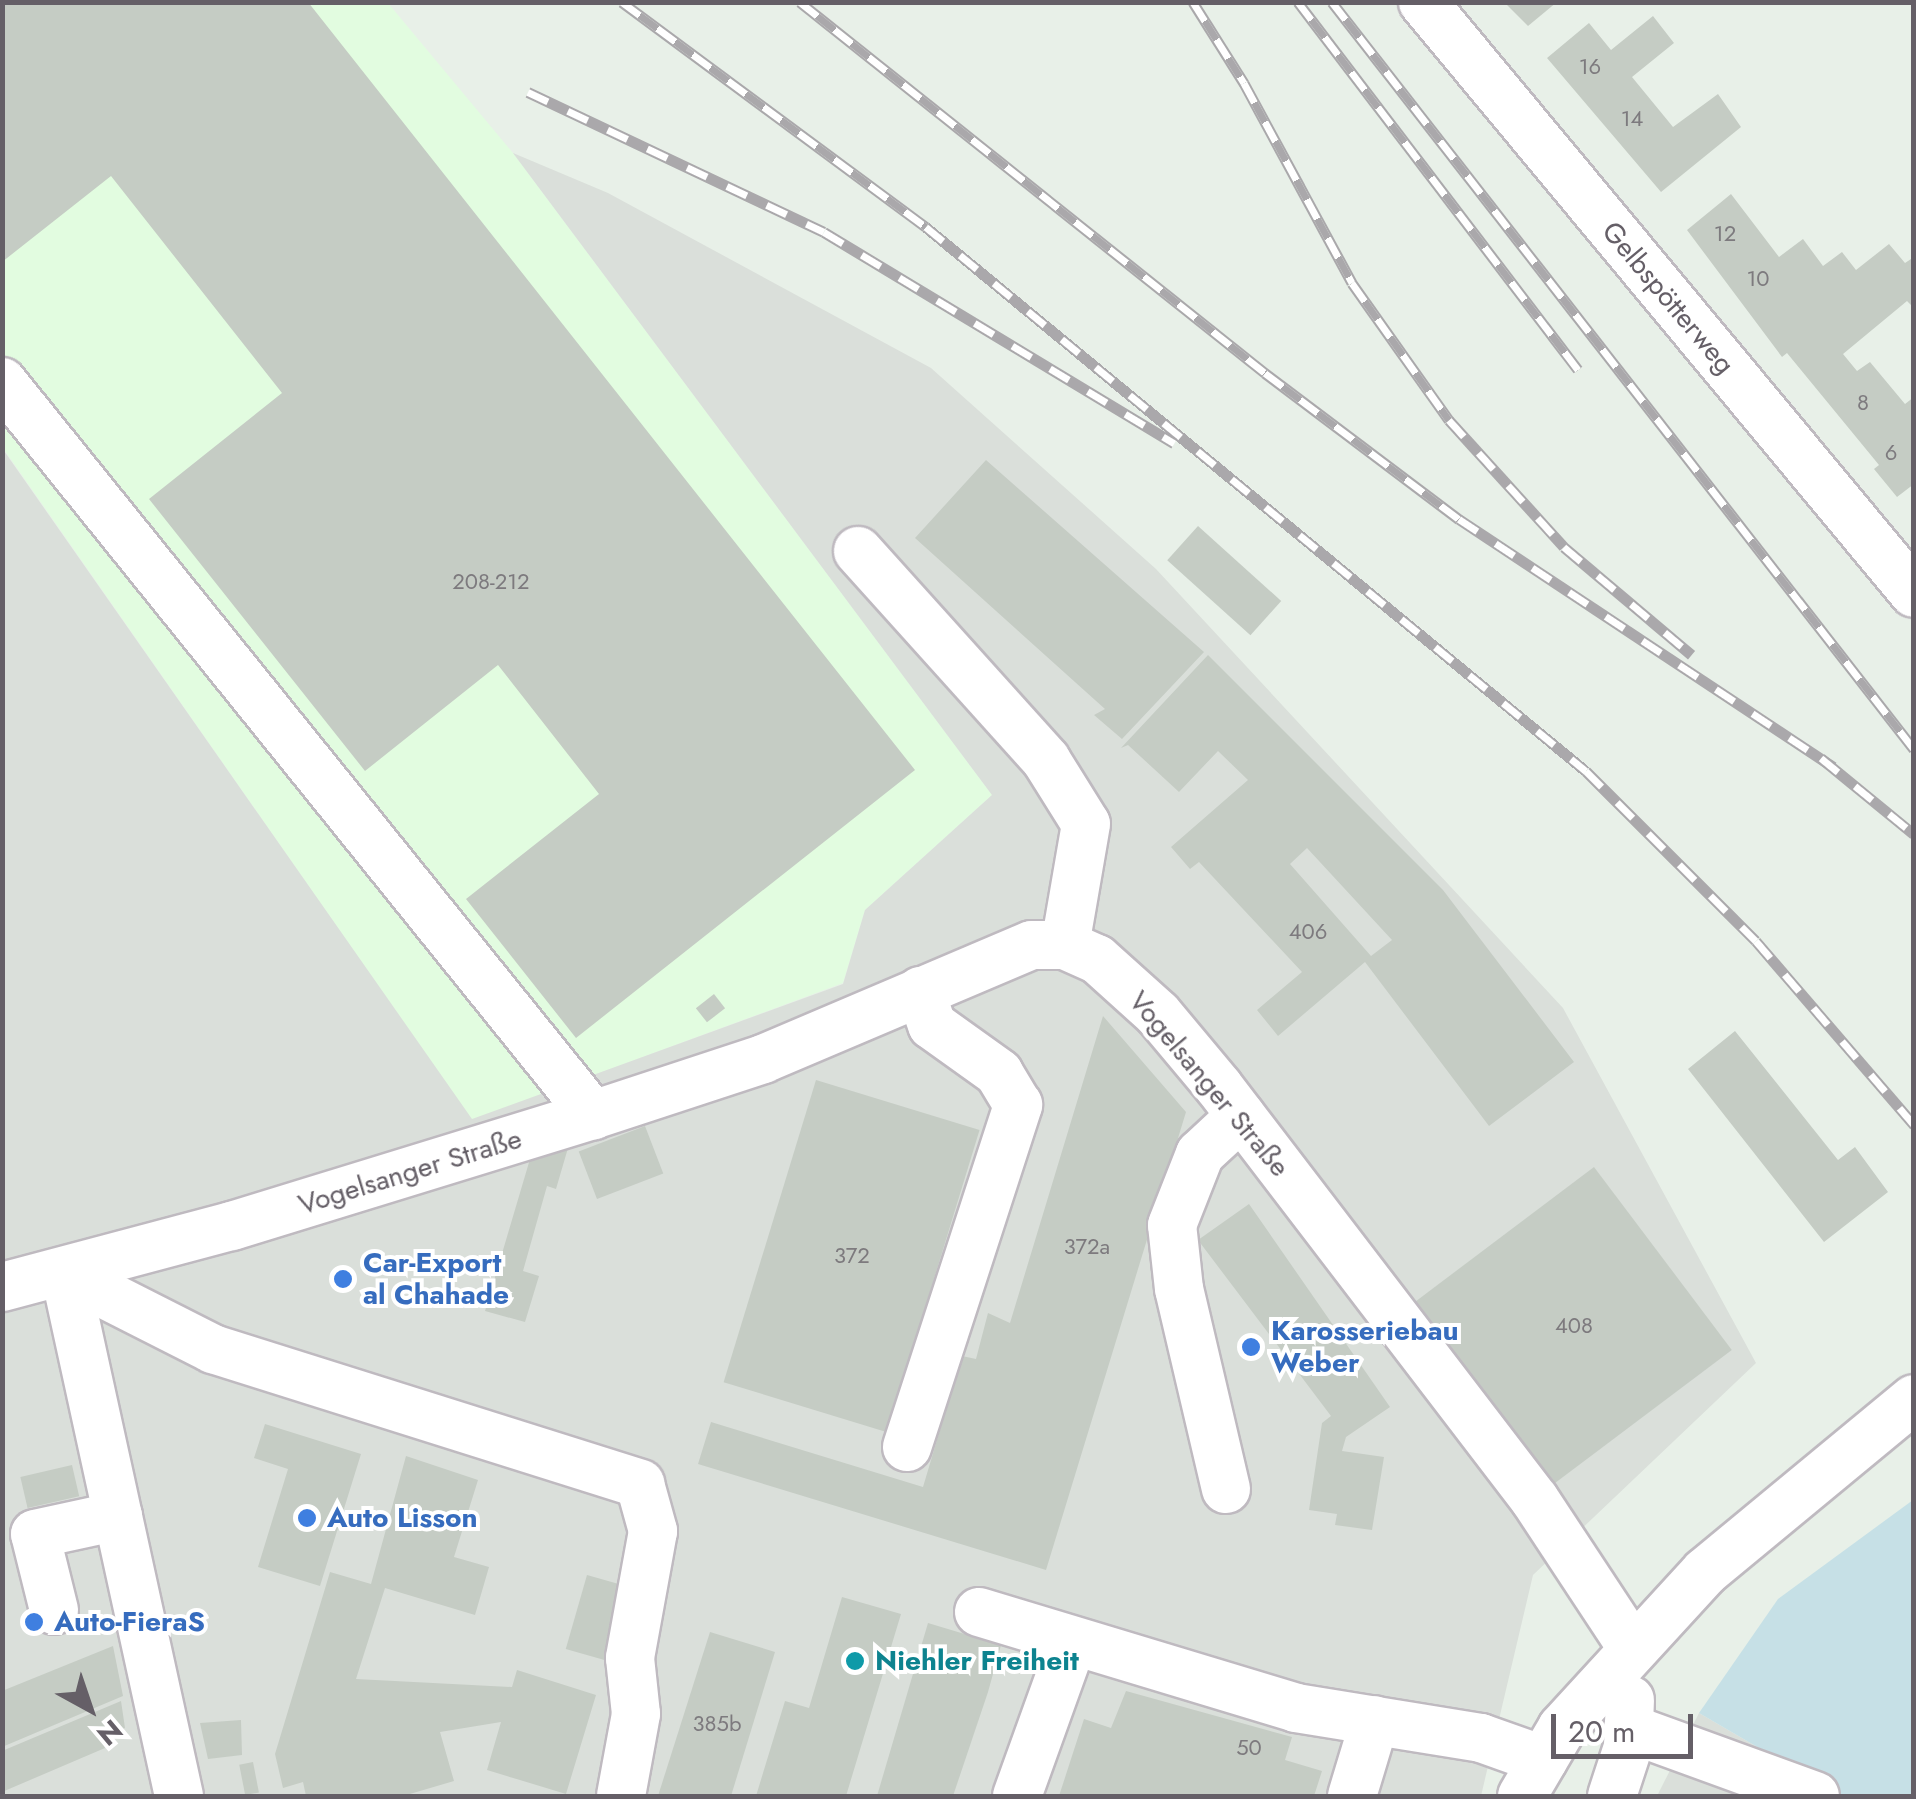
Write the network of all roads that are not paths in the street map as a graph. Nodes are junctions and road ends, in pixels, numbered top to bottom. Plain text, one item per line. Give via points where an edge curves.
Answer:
1 (1423, 2) edge
2 (2, 382) edge
3 (858, 551) dead end
4 (1914, 594) edge
5 (1065, 944) junction
6 (920, 991) junction
7 (593, 1115) junction
8 (1241, 1116) junction
9 (65, 1274) junction
10 (2, 1287) edge
11 (1914, 1400) edge
12 (907, 1447) dead end
13 (1226, 1489) dead end
14 (118, 1516) junction
15 (54, 1610) dead end
16 (979, 1612) dead end
17 (1072, 1643) junction
18 (1632, 1646) junction
19 (1375, 1720) junction
20 (1628, 1728) junction
21 (1533, 1778) edge
22 (179, 1796) edge
23 (621, 1796) edge
24 (1017, 1796) edge
25 (1352, 1796) edge
26 (1612, 1796) edge
27 (1815, 1796) edge

1 - 4 street, Gelbspötterweg
2 - 7 street
3 - 5 street via 1046,760 1086,824
5 - 6 street, Vogelsanger Straße via 1032,944
5 - 8 street, Vogelsanger Straße via 1097,959 1158,1014
6 - 7 street, Vogelsanger Straße via 764,1058
6 - 12 street via 932,1025 999,1074 1018,1105
7 - 9 street, Vogelsanger Straße
8 - 13 street via 1200,1154 1172,1225 1179,1289
8 - 18 street, Vogelsanger Straße via 1535,1500
9 - 10 street, Vogelsanger Straße
9 - 14 street
9 - 23 street via 213,1349 640,1484 652,1531 630,1658 636,1714
11 - 18 street via 1769,1514
14 - 15 street via 35,1534
14 - 22 street
16 - 17 street
17 - 19 street via 1296,1708
17 - 24 street
18 - 20 street
18 - 21 street via 1562,1728
19 - 21 street via 1481,1738
19 - 25 street
20 - 26 street
20 - 27 street

